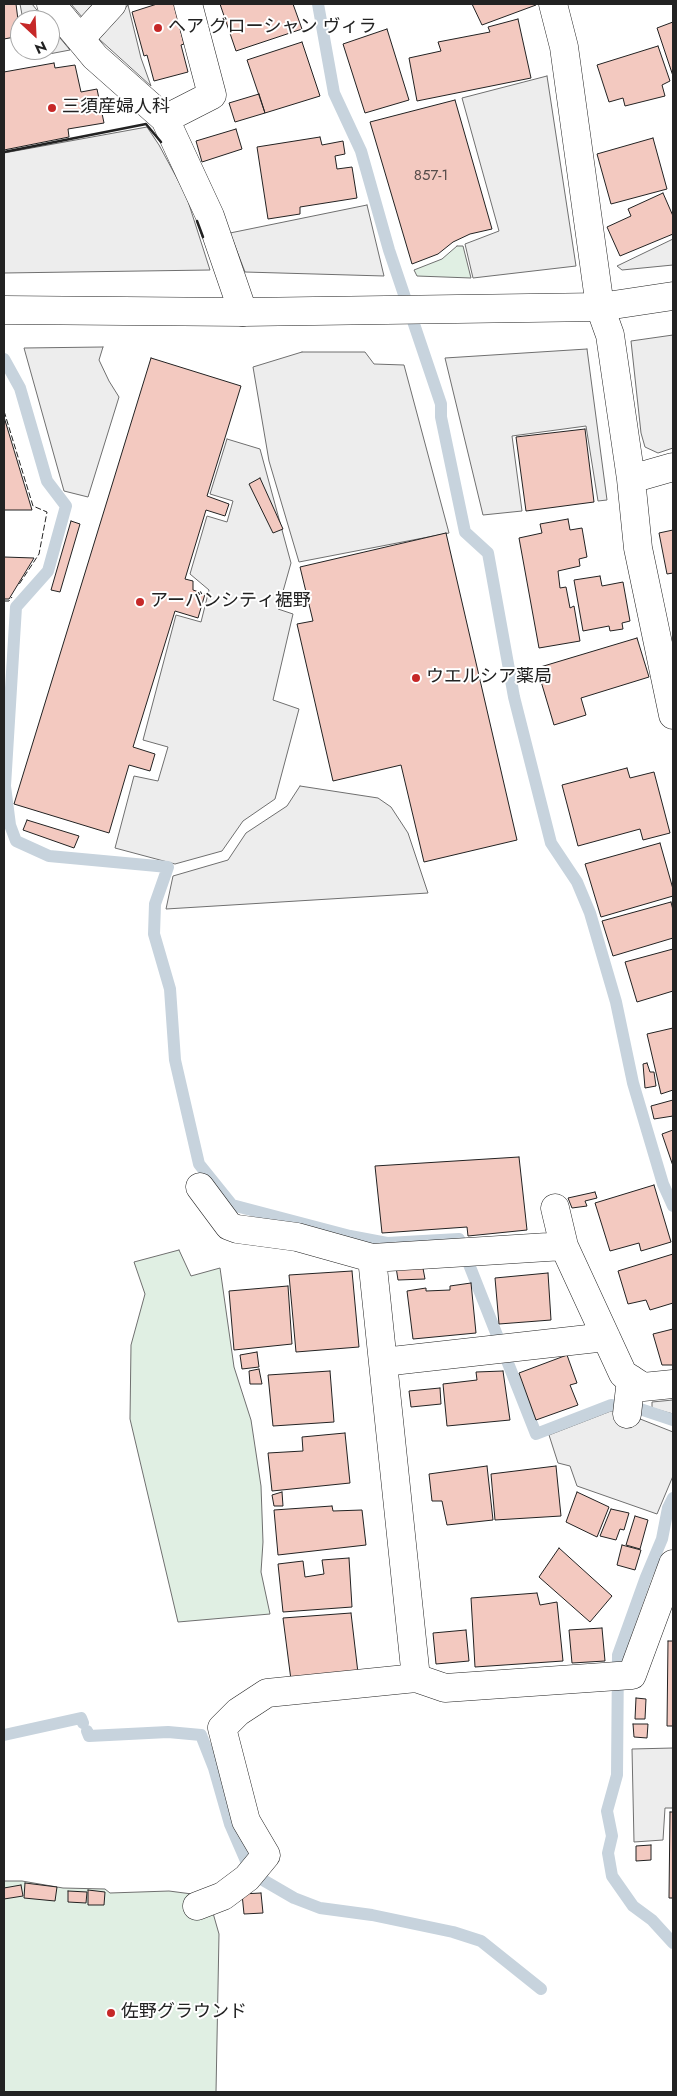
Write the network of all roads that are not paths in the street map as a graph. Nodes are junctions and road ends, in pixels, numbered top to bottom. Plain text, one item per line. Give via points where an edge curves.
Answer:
1 (51, 4) edge
2 (112, 4) edge
3 (188, 4) edge
4 (553, 4) edge
5 (80, 39) junction
6 (165, 119) junction
7 (673, 296) edge
8 (600, 307) junction
9 (4, 310) edge
10 (243, 312) junction
11 (673, 467) edge
12 (631, 479) junction
13 (673, 715) edge
14 (200, 1187) dead end
15 (555, 1208) dead end
16 (564, 1246) junction
17 (372, 1258) junction
18 (606, 1337) junction
19 (383, 1362) junction
20 (631, 1379) junction
21 (673, 1384) edge
22 (627, 1414) dead end
23 (673, 1564) edge
24 (416, 1678) junction
25 (198, 1906) dead end

1 - 5 street
2 - 5 street
3 - 6 street via 212,95
4 - 8 street via 564,46
5 - 6 street via 94,57
6 - 10 street via 210,216
7 - 8 street
8 - 10 street
8 - 12 street via 610,335
9 - 10 street
11 - 12 street
12 - 13 street via 638,548
14 - 17 street via 229,1226 297,1238
15 - 16 street
16 - 17 street
16 - 18 street
17 - 19 street
18 - 19 street
18 - 20 street via 623,1374
19 - 24 street
20 - 21 street via 643,1387
20 - 22 street
23 - 24 street via 632,1675 445,1688
24 - 25 street via 267,1694 238,1712 222,1728 246,1821 266,1855 254,1870 223,1896

